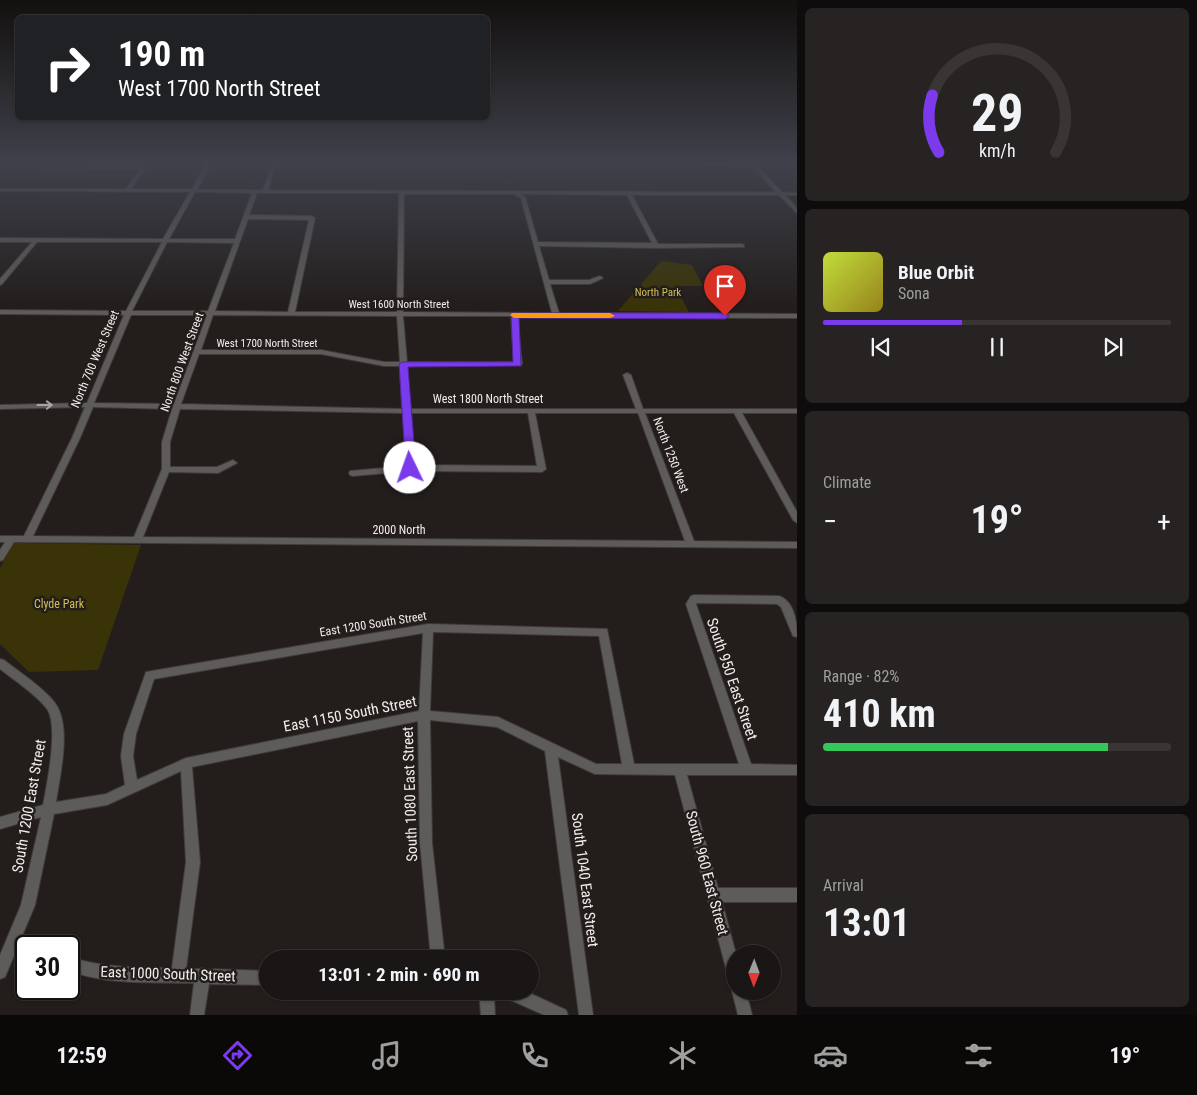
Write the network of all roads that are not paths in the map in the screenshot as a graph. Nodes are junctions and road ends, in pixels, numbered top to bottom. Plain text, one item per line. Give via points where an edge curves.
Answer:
1 (182, 211) edge
2 (248, 211) edge
3 (402, 211) edge
4 (527, 211) edge
5 (638, 211) edge
6 (246, 217) junction
7 (312, 218) joint
8 (0, 240) edge
9 (36, 240) junction
10 (165, 241) junction
11 (237, 241) junction
12 (536, 244) junction
13 (656, 246) junction
14 (742, 246) dead end
15 (600, 278) dead end
16 (547, 282) junction
17 (0, 283) edge
18 (0, 312) edge
19 (128, 313) junction
20 (211, 313) junction
21 (291, 314) junction
22 (400, 314) junction
23 (514, 315) junction
24 (556, 315) junction
25 (797, 316) edge
26 (196, 352) junction
27 (403, 364) junction
28 (627, 375) dead end
29 (89, 405) junction
30 (177, 406) junction
31 (0, 407) edge
32 (530, 410) junction
33 (640, 410) junction
34 (406, 411) junction
35 (736, 411) junction
36 (797, 411) edge
37 (233, 463) dead end
38 (410, 468) junction
39 (166, 469) junction
40 (353, 473) dead end
41 (797, 520) edge
42 (0, 539) edge
43 (11, 539) junction
44 (26, 540) junction
45 (137, 540) junction
46 (691, 545) junction
47 (797, 545) edge
48 (0, 558) edge
49 (779, 600) joint
50 (428, 628) junction
51 (797, 632) edge
52 (0, 664) edge
53 (424, 715) junction
54 (551, 748) junction
55 (186, 763) junction
56 (629, 770) junction
57 (680, 770) junction
58 (747, 770) junction
59 (797, 770) edge
60 (132, 788) junction
61 (49, 809) junction
62 (0, 823) edge
63 (713, 895) junction
64 (797, 895) edge
65 (13, 940) joint
66 (727, 945) edge
67 (437, 950) edge
68 (80, 968) edge
69 (0, 972) edge
70 (178, 974) junction
71 (203, 975) junction
72 (259, 978) edge
73 (487, 1000) edge
74 (527, 1000) edge
75 (741, 1000) edge
76 (197, 1015) edge
77 (488, 1015) edge
78 (561, 1015) edge
79 (586, 1015) edge
80 (745, 1015) edge

1 - 10 street, North 700 West Street
2 - 6 street, North 800 West Street
3 - 22 street
4 - 12 street
5 - 13 street
6 - 7 street
6 - 11 street, North 800 West Street
7 - 21 street
8 - 9 street
9 - 10 street
9 - 17 street
10 - 11 street
10 - 19 street, North 700 West Street
11 - 20 street, North 800 West Street
12 - 13 street
12 - 16 street
13 - 14 street
15 - 16 street via 590,282
16 - 24 street
18 - 19 street, West 1600 North Street
19 - 20 street, West 1600 North Street
19 - 29 street, North 700 West Street
20 - 21 street, West 1600 North Street
20 - 26 street, North 800 West Street
21 - 22 street, West 1600 North Street
22 - 23 street, West 1600 North Street
22 - 27 street
23 - 24 street, West 1600 North Street
23 - 27 street, West 1700 North Street via 518,364
24 - 25 street, West 1600 North Street
26 - 27 street, West 1700 North Street via 321,352 384,364
26 - 30 street, North 800 West Street
27 - 34 street
28 - 33 street, North 1250 West
29 - 30 street, West 1800 North Street
31 -> 29 street
29 - 44 street, North 700 West Street
30 - 34 street, West 1800 North Street
30 - 39 street, North 800 West Street via 166,442
32 - 33 street, West 1800 North Street
32 - 34 street, West 1800 North Street
32 - 38 street via 542,468
33 - 35 street, West 1800 North Street
33 - 46 street, North 1250 West
34 - 38 street
35 - 36 street, West 1800 North Street
35 - 41 street
37 - 39 street via 218,470
38 - 40 street
39 - 45 street, North 800 West Street
42 - 43 street, 2000 North
43 - 44 street, 2000 North
43 - 48 street
44 - 45 street, 2000 North
45 - 46 street, 2000 North
46 - 47 street, 2000 North
49 - 51 street via 785,605
49 - 58 street, South 950 East Street via 694,599 691,604
50 - 53 street, South 1080 East Street
50 - 56 street, East 1200 South Street via 603,632
50 - 60 street, East 1200 South Street via 150,674 130,734 127,756
52 - 61 street, South 1200 East Street via 44,698 55,714 59,741
53 - 54 street, East 1150 South Street via 498,722
53 - 55 street, East 1150 South Street
53 - 67 street, South 1080 East Street via 426,843
54 - 56 street, East 1150 South Street via 595,769
54 - 79 street, South 1040 East Street
55 - 60 street, East 1150 South Street
55 - 70 street via 193,862
56 - 57 street, East 1150 South Street
57 - 58 street, East 1150 South Street
57 - 63 street, South 960 East Street
58 - 59 street, East 1150 South Street
60 - 61 street, East 1150 South Street via 107,799
61 - 62 street, East 1150 South Street
61 - 65 street, South 1200 East Street via 28,905
63 - 64 street
63 - 66 street, South 960 East Street
65 - 69 street, South 1200 East Street
68 - 70 street, East 1000 South Street via 110,974
70 - 71 street, East 1000 South Street
71 - 72 street, East 1000 South Street
71 - 76 street
73 - 77 street
74 - 78 street
75 - 80 street

